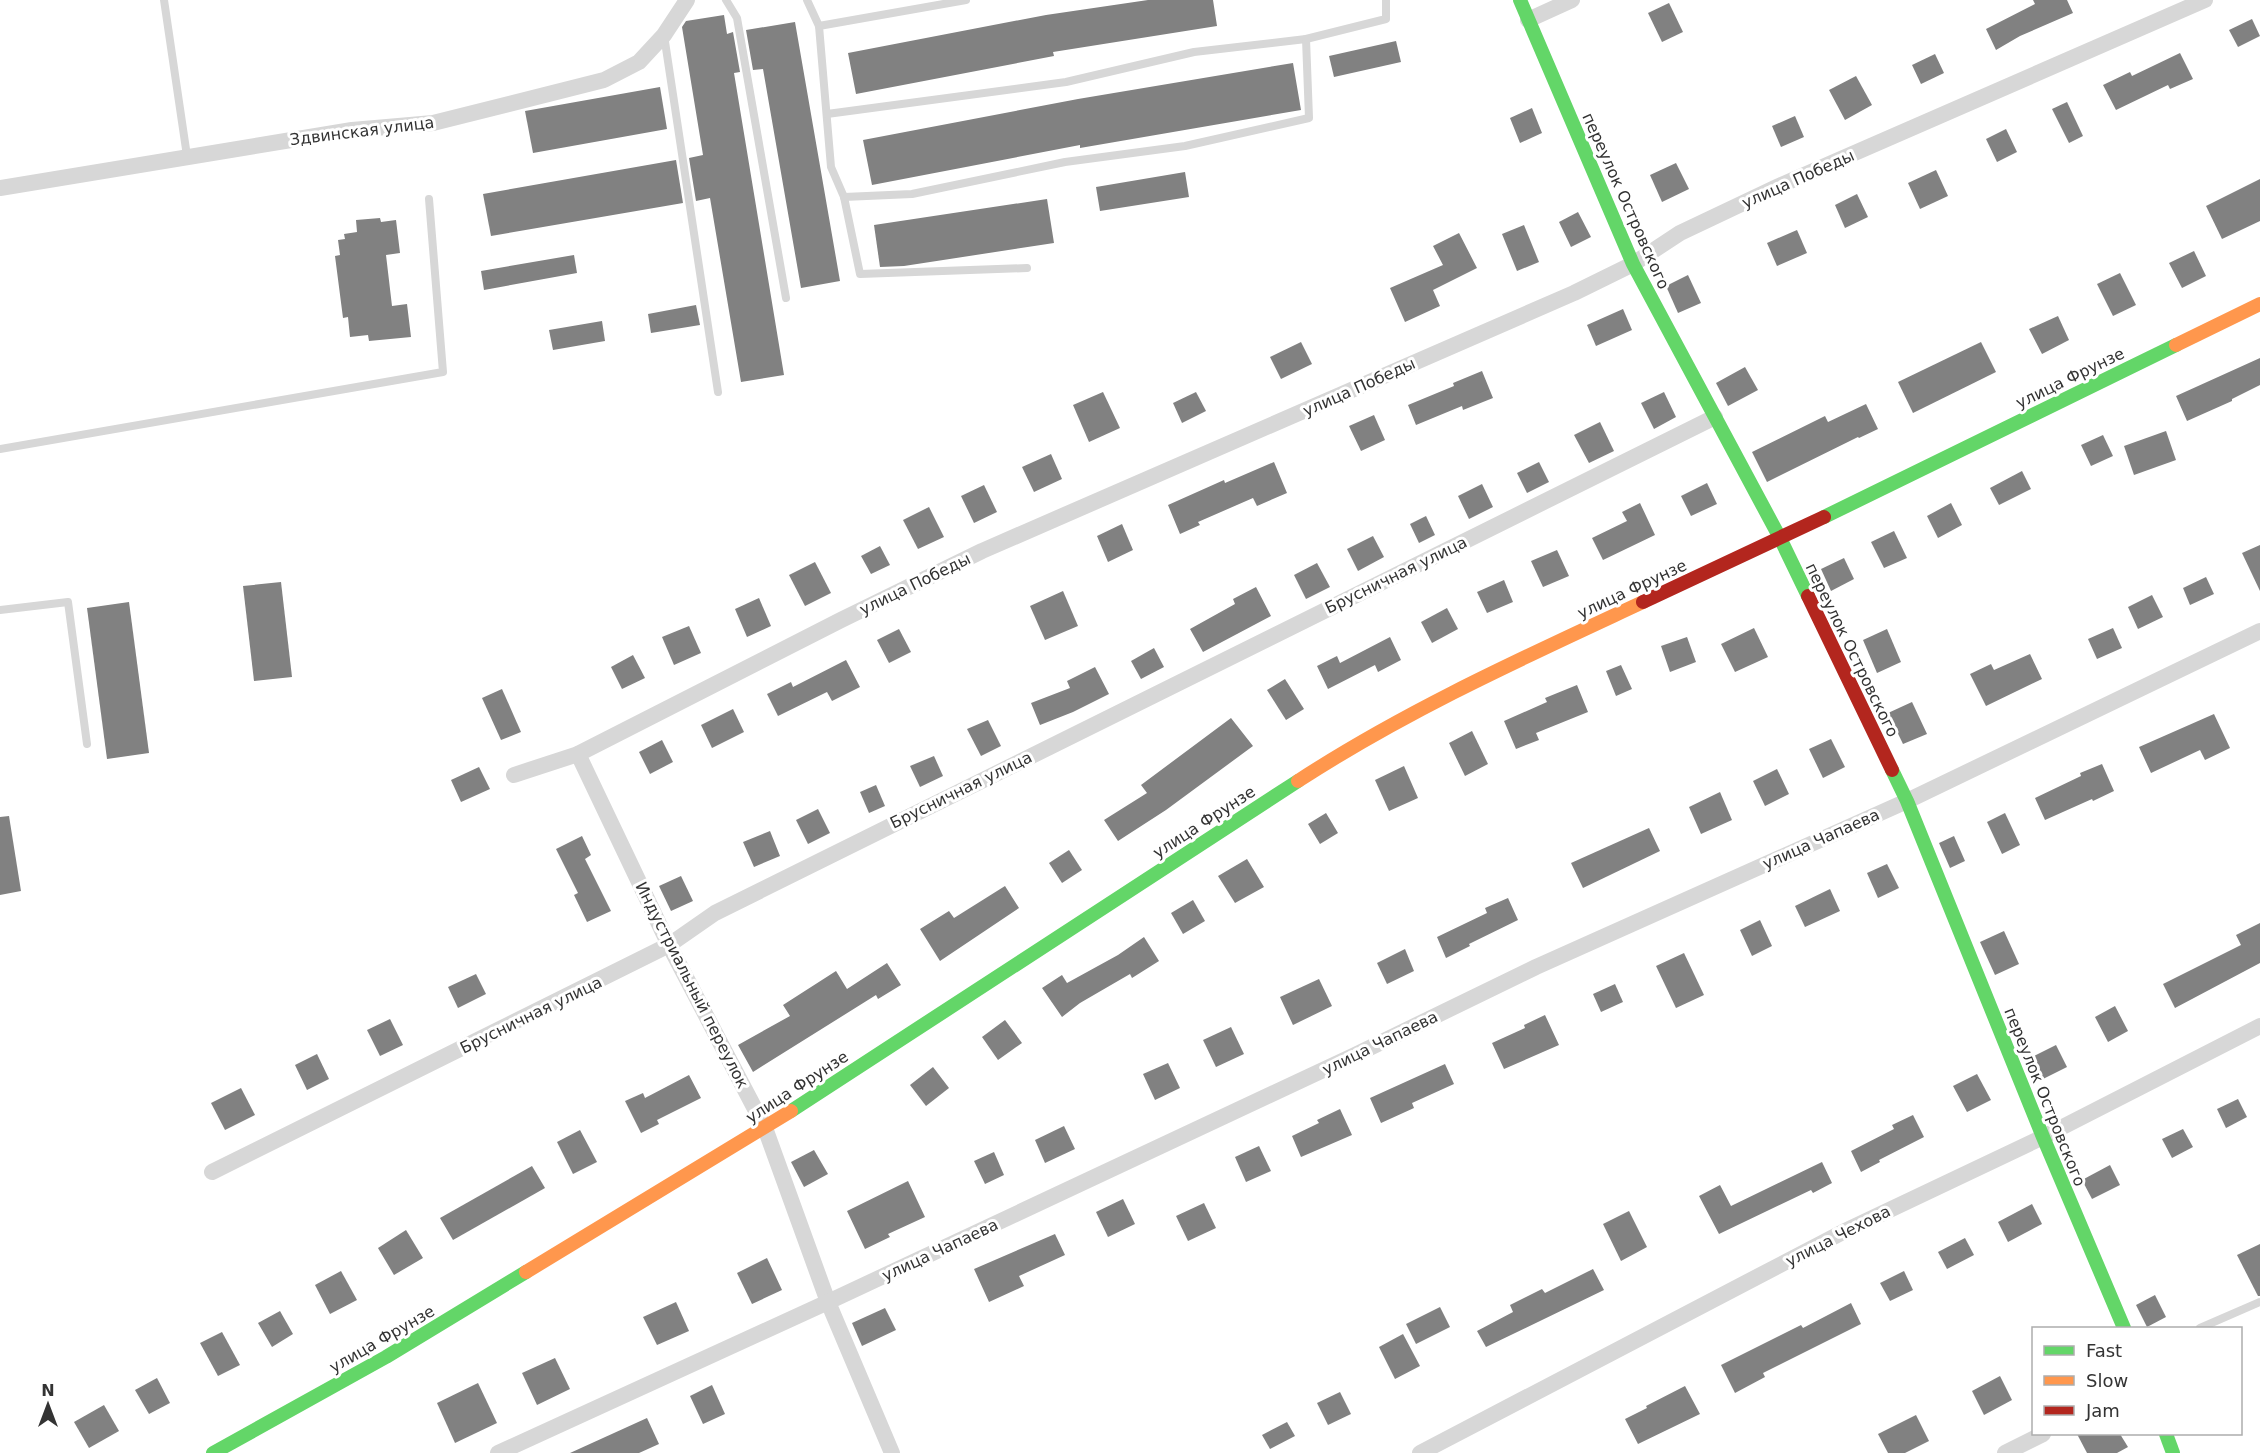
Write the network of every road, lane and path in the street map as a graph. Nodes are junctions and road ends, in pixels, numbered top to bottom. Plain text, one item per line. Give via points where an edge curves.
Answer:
1 (164, 0) edge
2 (687, 0) edge
3 (726, 0) edge
4 (807, 0) edge
5 (966, 0) edge
6 (1386, 0) edge
7 (1520, 0) edge
8 (1572, 0) edge
9 (2205, 0) edge
10 (1528, 20) junction
11 (819, 26) junction
12 (664, 35) junction
13 (1306, 39) junction
14 (827, 114) junction
15 (187, 156) junction
16 (0, 188) edge
17 (844, 197) junction
18 (429, 200) dead end
19 (1633, 264) junction
20 (1027, 268) dead end
21 (786, 298) dead end
22 (2260, 304) edge
23 (718, 392) dead end
24 (1715, 417) junction
25 (0, 449) edge
26 (1780, 538) junction
27 (0, 610) edge
28 (2260, 631) edge
29 (87, 744) dead end
30 (578, 754) junction
31 (514, 774) dead end
32 (1907, 801) junction
33 (669, 945) junction
34 (2260, 1026) edge
35 (765, 1128) junction
36 (2043, 1137) junction
37 (212, 1172) dead end
38 (828, 1302) junction
39 (2260, 1302) edge
40 (2123, 1327) edge
41 (2204, 1327) edge
42 (2041, 1435) edge
43 (2166, 1435) edge
44 (213, 1453) edge
45 (498, 1453) edge
46 (891, 1453) edge
47 (1420, 1453) edge
48 (2005, 1453) edge
49 (2173, 1453) edge

1 - 15 lane
2 - 12 street, Здвинская улица
3 - 21 lane via 736,18
4 - 11 lane
5 - 11 lane
6 - 13 lane via 1386,19
7 - 10 street, переулок Островского
8 - 10 street
9 - 19 street, улица Победы via 1779,186 1680,233
10 - 19 street, переулок Островского
11 - 14 lane
12 - 15 street, Здвинская улица via 639,62 604,80 433,123 351,130
12 - 23 lane
13 - 14 lane via 1194,52 1066,82
13 - 17 lane via 1309,118 1185,146 1065,162 912,194
14 - 17 lane via 831,167
15 - 16 street, Здвинская улица
17 - 20 lane via 860,274
18 - 25 lane via 443,372
19 - 24 street, переулок Островского
19 - 30 street, улица Победы via 982,551
22 - 26 street, улица Фрунзе
24 - 26 street, переулок Островского
24 - 33 street, Брусничная улица via 715,913
26 - 32 street, переулок Островского
26 - 35 street, улица Фрунзе via 1478,679 1353,745
27 - 29 lane via 68,602
28 - 32 street, улица Чапаева
30 - 31 street, улица Победы
30 - 33 street, Индустриальный переулок
32 - 36 street, переулок Островского
32 - 38 street, улица Чапаева via 1536,967
33 - 35 street, Индустриальный переулок
33 - 37 street, Брусничная улица
34 - 36 street, улица Чехова
35 - 38 street, Индустриальный переулок
35 - 44 street, улица Фрунзе via 386,1357
36 - 40 street, переулок Островского
36 - 47 street, улица Чехова via 1843,1232
38 - 45 street, улица Чапаева
38 - 46 street, Индустриальный переулок
39 - 41 lane
42 - 48 street
43 - 49 street

